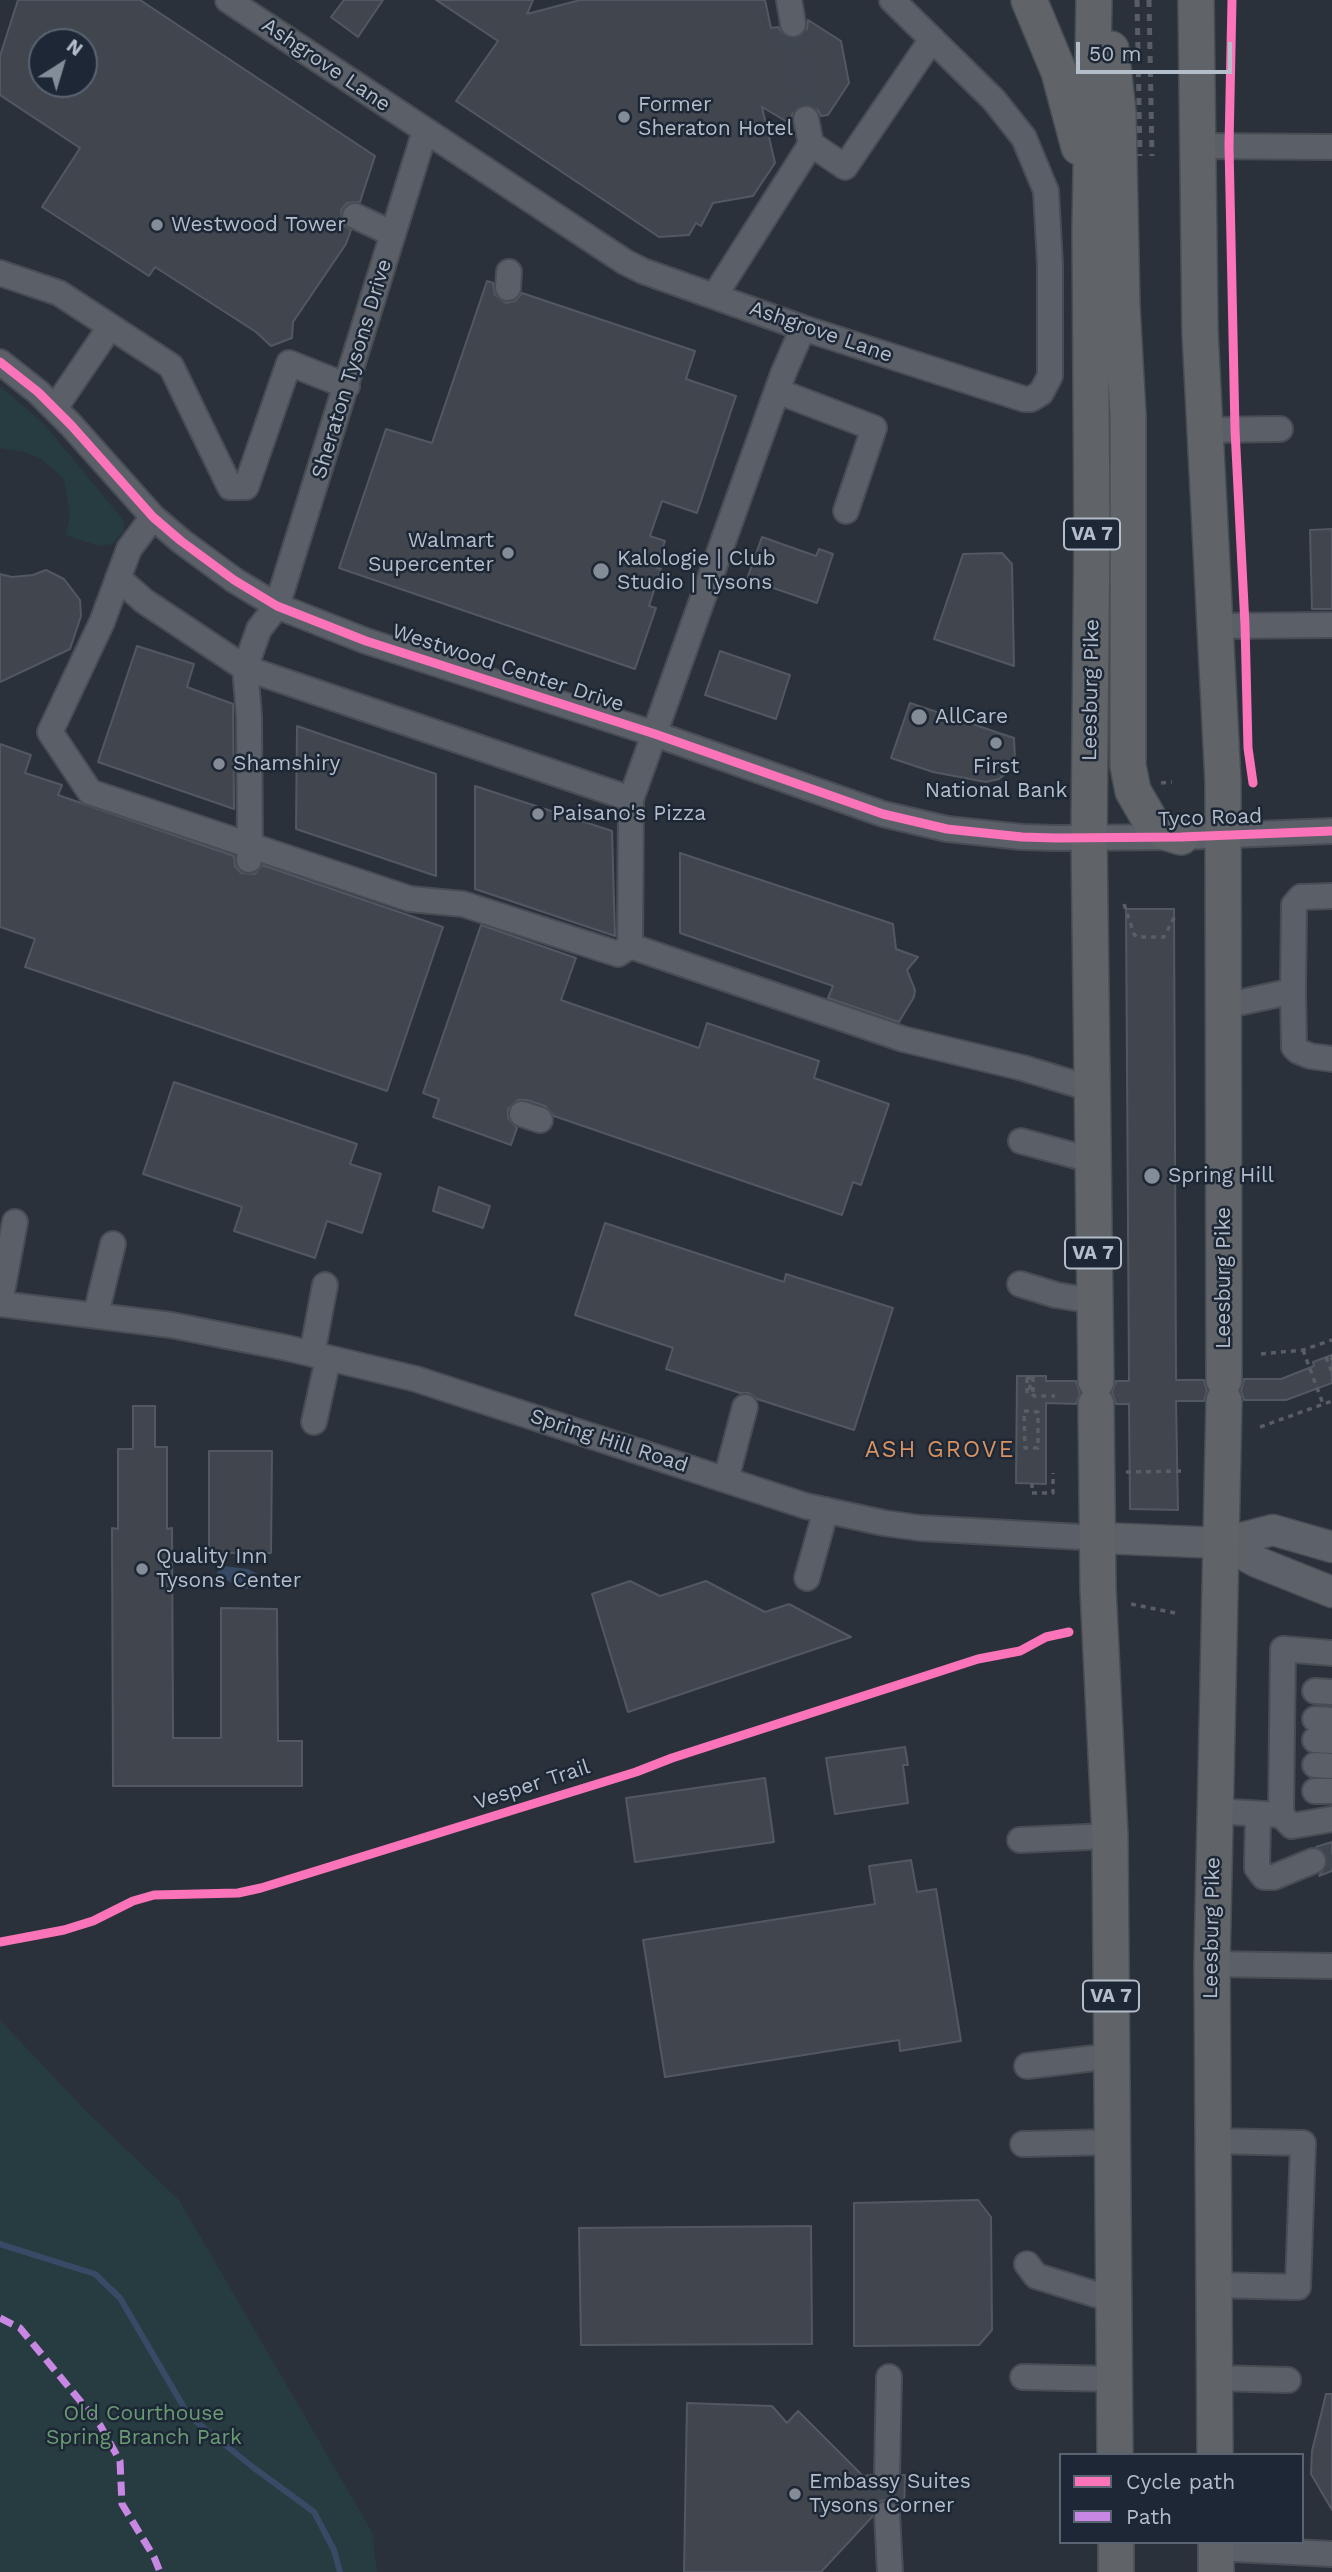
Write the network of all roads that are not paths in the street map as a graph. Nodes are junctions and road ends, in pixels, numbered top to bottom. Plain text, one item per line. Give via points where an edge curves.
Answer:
1 (228, 0) edge
2 (892, 0) edge
3 (1029, 0) edge
4 (1094, 0) edge
5 (1105, 0) edge
6 (1196, 0) edge
7 (932, 39) junction
8 (806, 120) tunnel mouth
9 (425, 131) junction
10 (811, 144) junction
11 (1198, 146) junction
12 (1332, 146) edge
13 (355, 216) dead end
14 (1090, 230) junction
15 (393, 234) junction
16 (0, 273) edge
17 (715, 295) junction
18 (110, 327) junction
19 (803, 328) junction
20 (0, 362) edge
21 (347, 386) junction
22 (777, 391) junction
23 (55, 408) junction
24 (1280, 429) dead end
25 (1204, 430) junction
26 (846, 511) dead end
27 (153, 517) junction
28 (118, 578) junction
29 (277, 606) junction
30 (1332, 625) edge
31 (1215, 626) junction
32 (245, 668) junction
33 (655, 734) junction
34 (631, 799) junction
35 (1332, 831) edge
36 (1223, 835) junction
37 (1181, 837) junction
38 (1089, 838) junction
39 (249, 854) junction
40 (1332, 896) edge
41 (630, 946) junction
42 (1293, 991) junction
43 (1224, 1006) junction
44 (1332, 1059) edge
45 (1092, 1089) junction
46 (1021, 1141) dead end
47 (1091, 1160) junction
48 (15, 1222) dead end
49 (113, 1244) dead end
50 (1020, 1284) dead end
51 (325, 1285) dead end
52 (1093, 1301) junction
53 (0, 1303) edge
54 (96, 1314) junction
55 (320, 1357) junction
56 (745, 1407) dead end
57 (314, 1422) dead end
58 (726, 1479) junction
59 (826, 1510) junction
60 (1099, 1538) junction
61 (1222, 1543) junction
62 (1332, 1547) edge
63 (807, 1578) dead end
64 (1332, 1592) edge
65 (1332, 1653) edge
66 (1308, 1690) edge
67 (1307, 1729) edge
68 (1307, 1765) edge
69 (1295, 1799) edge
70 (1214, 1811) junction
71 (1332, 1819) edge
72 (1110, 1836) junction
73 (1020, 1840) dead end
74 (1313, 1861) tunnel mouth
75 (1212, 1964) junction
76 (1332, 1966) edge
77 (1112, 2056) junction
78 (1027, 2066) dead end
79 (1213, 2141) junction
80 (1112, 2142) junction
81 (1023, 2144) dead end
82 (1027, 2264) dead end
83 (1214, 2285) junction
84 (1114, 2300) junction
85 (888, 2377) dead end
86 (1023, 2378) dead end
87 (1215, 2378) junction
88 (1114, 2379) junction
89 (1288, 2380) dead end
90 (1115, 2453) edge
91 (1215, 2453) edge
92 (887, 2475) tunnel mouth
93 (887, 2514) tunnel mouth
94 (1216, 2554) edge
95 (1332, 2554) edge
96 (890, 2572) edge

1 - 9 street, Ashgrove Lane
2 - 7 street, Ashgrove Lane
3 - 14 highway via 1059,72 1074,127
4 - 14 highway, Leesburg Pike / VA 7
5 - 37 highway via 1118,112 1128,415 1128,766 1133,791 1151,822
6 - 11 highway, Leesburg Pike
7 - 10 street via 845,167
7 - 19 street, Ashgrove Lane via 1024,138 1046,191 1051,265 1050,376 1046,386 1024,399
8 - 10 street
9 - 15 street, Sheraton Tysons Drive
9 - 17 street, Ashgrove Lane via 625,262
10 - 17 street
11 - 12 street
11 - 25 highway, Leesburg Pike
13 - 15 street
14 - 38 highway, Leesburg Pike / VA 7
15 - 21 street, Sheraton Tysons Drive
16 - 18 street via 59,293
17 - 19 street, Ashgrove Lane
18 - 21 street via 171,366 230,487 247,486 289,363
18 - 23 street
19 - 22 street
20 - 23 street, Westwood Center Drive
21 - 29 street, Sheraton Tysons Drive
22 - 26 street via 874,428
22 - 33 street
23 - 27 street, Westwood Center Drive
24 - 25 street
25 - 31 highway, Leesburg Pike
27 - 28 street via 129,549
27 - 29 street, Westwood Center Drive via 234,580
28 - 32 street via 144,601
28 - 39 street via 50,732 90,792
29 - 32 street, Sheraton Tysons Drive via 259,629
29 - 33 street, Westwood Center Drive via 366,640
30 - 31 street
31 - 36 highway, Leesburg Pike
32 - 34 street
32 - 39 street
33 - 34 street
33 - 38 street, Westwood Center Drive via 883,814 947,829
34 - 41 street
35 - 36 street, Tyco Road
36 - 37 street, Tyco Road
36 - 43 highway, Leesburg Pike
37 - 38 street, Tyco Road
38 - 45 highway, Leesburg Pike / VA 7
39 - 41 street via 379,897 463,904 618,954
40 - 42 street via 1301,897 1294,905
41 - 45 street via 903,1039
42 - 43 street
42 - 44 street via 1294,1047 1310,1056
43 - 61 highway, Leesburg Pike
45 - 47 highway, Leesburg Pike / VA 7
46 - 47 street
47 - 52 highway, Leesburg Pike / VA 7
48 - 53 street
49 - 54 street
50 - 52 street
51 - 55 street
52 - 60 highway, Leesburg Pike / VA 7
53 - 54 street, Spring Hill Road
54 - 55 street, Spring Hill Road
55 - 57 street
55 - 58 street, Spring Hill Road via 429,1383
56 - 58 street
58 - 59 street, Spring Hill Road
59 - 60 street, Spring Hill Road via 920,1528
59 - 63 street
60 - 61 main road, Spring Hill Road
60 - 72 highway, Leesburg Pike / VA 7
61 - 62 main road, Spring Hill Road via 1273,1531
61 - 64 main road, Spring Hill Road via 1256,1562
61 - 70 highway, Leesburg Pike
65 - 66 street via 1283,1648
66 - 67 street
67 - 68 street
68 - 69 street
69 - 70 street
69 - 71 street via 1292,1826
69 - 74 street via 1256,1868 1264,1877 1274,1877
70 - 75 highway, Leesburg Pike
72 - 73 street
72 - 77 highway, Leesburg Pike / VA 7
75 - 76 street
75 - 79 highway, Leesburg Pike
77 - 78 street
77 - 80 highway, Leesburg Pike / VA 7
79 - 83 highway, Leesburg Pike
79 - 83 street via 1303,2143 1298,2287
80 - 81 street
80 - 84 highway, Leesburg Pike / VA 7
82 - 84 street via 1036,2276
83 - 87 highway, Leesburg Pike
84 - 88 highway, Leesburg Pike / VA 7
85 - 92 street
86 - 88 street
87 - 89 street
87 - 91 highway, Leesburg Pike
88 - 90 highway, Leesburg Pike / VA 7
93 - 96 street
94 - 95 street

